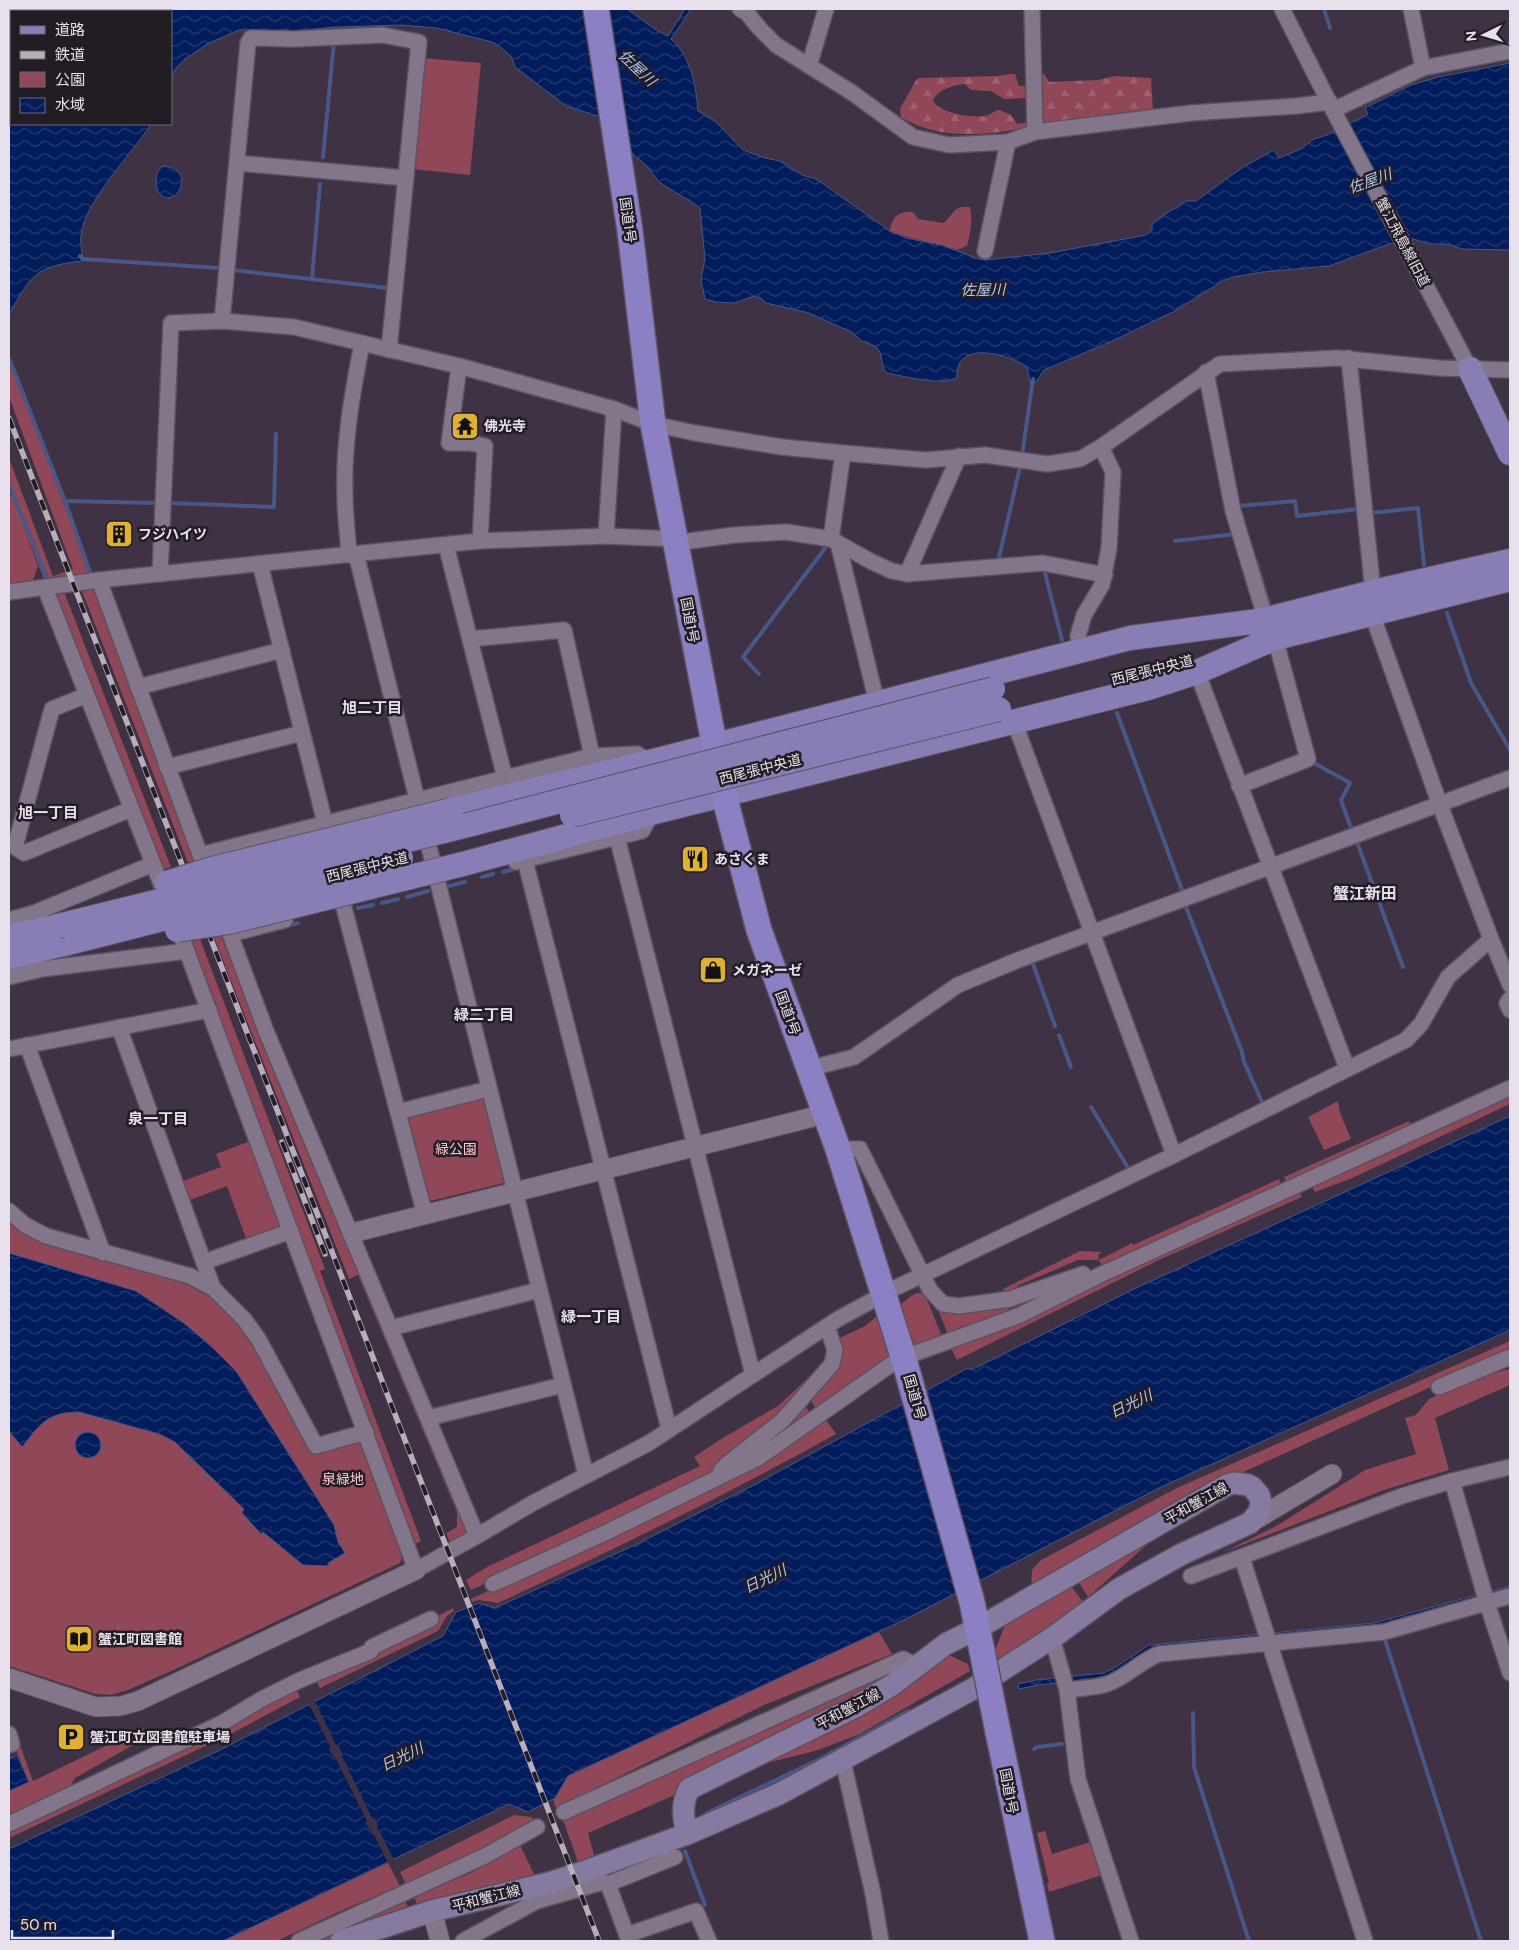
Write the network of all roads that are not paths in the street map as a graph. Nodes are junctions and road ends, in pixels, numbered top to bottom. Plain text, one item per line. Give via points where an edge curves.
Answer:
1 (596, 9) edge
2 (740, 9) edge
3 (826, 9) edge
4 (1032, 9) edge
5 (1282, 9) edge
6 (1411, 9) edge
7 (1510, 51) edge
8 (809, 66) junction
9 (1423, 68) junction
10 (1331, 106) junction
11 (1035, 132) junction
12 (1008, 142) junction
13 (237, 163) junction
14 (406, 178) junction
15 (985, 251) dead end
16 (222, 321) junction
17 (362, 344) junction
18 (389, 350) junction
19 (1349, 358) junction
20 (459, 366) junction
21 (1470, 370) junction
22 (1510, 370) edge
23 (1206, 372) junction
24 (614, 409) junction
25 (653, 424) junction
26 (1101, 447) junction
27 (1510, 452) edge
28 (843, 453) junction
29 (959, 456) junction
30 (606, 536) junction
31 (480, 541) junction
32 (674, 541) junction
33 (835, 541) junction
34 (446, 545) junction
35 (352, 554) junction
36 (1510, 561) edge
37 (260, 564) junction
38 (160, 574) junction
39 (907, 574) junction
40 (1105, 575) junction
41 (1510, 579) edge
42 (99, 580) junction
43 (46, 588) junction
44 (9, 592) edge
45 (1373, 603) junction
46 (1270, 629) junction
47 (470, 639) junction
48 (282, 650) junction
49 (1081, 651) junction
50 (1197, 672) junction
51 (138, 687) junction
52 (87, 695) junction
53 (877, 703) junction
54 (1002, 707) junction
55 (302, 733) junction
56 (715, 744) junction
57 (592, 756) junction
58 (650, 762) junction
59 (167, 767) junction
60 (505, 778) junction
61 (1510, 778) edge
62 (1239, 786) junction
63 (724, 794) junction
64 (418, 800) junction
65 (1440, 805) junction
66 (131, 808) junction
67 (652, 813) junction
68 (325, 823) junction
69 (617, 837) junction
70 (200, 855) junction
71 (525, 860) junction
72 (152, 864) junction
73 (1270, 867) junction
74 (437, 881) junction
75 (78, 895) junction
76 (343, 904) junction
77 (9, 920) edge
78 (58, 926) junction
79 (1091, 932) junction
80 (231, 934) junction
81 (9, 937) edge
82 (1491, 938) junction
83 (76, 941) junction
84 (187, 951) junction
85 (9, 958) edge
86 (102, 961) junction
87 (9, 977) edge
88 (1510, 985) edge
89 (1510, 998) edge
90 (209, 1010) junction
91 (1510, 1010) edge
92 (119, 1027) junction
93 (27, 1045) junction
94 (9, 1049) edge
95 (1347, 1068) junction
96 (808, 1069) junction
97 (1510, 1088) edge
98 (488, 1090) junction
99 (398, 1112) junction
100 (825, 1114) junction
101 (695, 1146) junction
102 (838, 1149) junction
103 (1174, 1154) junction
104 (603, 1170) junction
105 (514, 1192) junction
106 (9, 1211) edge
107 (425, 1215) junction
108 (291, 1231) junction
109 (352, 1233) junction
110 (104, 1253) junction
111 (204, 1262) junction
112 (1102, 1274) junction
113 (922, 1275) junction
114 (214, 1288) junction
115 (895, 1288) dead end
116 (539, 1290) junction
117 (873, 1300) dead end
118 (827, 1326) junction
119 (391, 1328) junction
120 (1510, 1357) edge
121 (906, 1367) junction
122 (753, 1375) junction
123 (563, 1385) junction
124 (1439, 1388) dead end
125 (428, 1418) junction
126 (669, 1429) junction
127 (366, 1432) junction
128 (1510, 1467) edge
129 (1332, 1474) dead end
130 (586, 1475) junction
131 (713, 1480) junction
132 (1452, 1481) junction
133 (1250, 1523) junction
134 (477, 1536) junction
135 (1242, 1558) junction
136 (416, 1570) junction
137 (1191, 1576) dead end
138 (492, 1584) dead end
139 (1510, 1596) edge
140 (1486, 1599) junction
141 (431, 1619) dead end
142 (1052, 1638) junction
143 (980, 1639) junction
144 (1267, 1639) junction
145 (917, 1666) junction
146 (1510, 1673) edge
147 (9, 1678) edge
148 (1065, 1682) junction
149 (9, 1734) edge
150 (9, 1746) edge
151 (843, 1761) junction
152 (564, 1812) dead end
153 (9, 1824) edge
154 (537, 1827) dead end
155 (687, 1834) junction
156 (675, 1857) dead end
157 (608, 1884) junction
158 (432, 1911) junction
159 (628, 1938) edge
160 (299, 1941) edge
161 (341, 1941) edge
162 (440, 1941) edge
163 (463, 1941) edge
164 (709, 1941) edge
165 (882, 1941) edge
166 (1042, 1941) edge
167 (1131, 1941) edge
168 (1365, 1941) edge

1 - 25 highway, 国道1号 via 630,231
2 - 8 street via 776,45
3 - 8 street
4 - 11 street
5 - 10 street, 蟹江飛島線旧道
6 - 9 street
7 - 9 street
8 - 12 street via 913,137 949,145
9 - 10 street
10 - 11 street via 1191,113
10 - 21 street, 蟹江飛島線旧道
11 - 12 street
12 - 15 street
13 - 14 street
13 - 14 street via 251,38 382,35 419,42
13 - 16 street
14 - 18 street
16 - 17 street via 294,327
16 - 38 street via 171,323
17 - 18 street
17 - 35 street via 350,403 346,444 344,497
18 - 20 street
19 - 21 street
19 - 23 street via 1220,364
19 - 45 street
20 - 24 street
20 - 31 street via 449,443 485,446
21 - 22 street
21 - 27 main road
23 - 26 street
23 - 46 street via 1233,511
24 - 25 street
24 - 30 street
25 - 28 street via 782,447
25 - 32 highway, 国道1号
26 - 29 street via 1080,459 1047,464 985,455
26 - 40 street via 1112,472
28 - 29 street via 926,460
28 - 33 street
29 - 39 street
30 - 31 street
30 - 32 street
31 - 34 street
32 - 33 street via 786,532
32 - 56 highway, 国道1号
33 - 39 street via 872,562
33 - 53 street
34 - 35 street
34 - 47 street
35 - 37 street
35 - 64 street
36 - 45 main road, 西尾張中央道
37 - 38 street
37 - 48 street
38 - 42 street
39 - 40 street via 1043,563
40 - 49 street via 1084,615 1078,636
41 - 45 main road, 西尾張中央道
42 - 43 street
42 - 51 street
43 - 44 street
43 - 52 street
45 - 46 main road, 西尾張中央道
45 - 65 street
46 - 49 main road via 1130,638
46 - 50 main road
46 - 54 main road, 西尾張中央道
46 - 62 street via 1308,759
47 - 57 street via 564,630
47 - 60 street
48 - 51 street
48 - 55 street
49 - 53 main road
50 - 54 main road via 1148,688
50 - 62 street
51 - 59 street
52 - 66 street
52 - 66 street via 52,709 15,847 24,853
53 - 56 main road
54 - 63 main road
54 - 78 main road, 西尾張中央道, bridge via 452,830
54 - 79 street
54 - 83 main road, 西尾張中央道, bridge
55 - 59 street
55 - 68 street
56 - 58 main road
56 - 63 highway, 国道1号
57 - 58 street via 638,754
57 - 60 street
58 - 78 main road, bridge via 212,869 123,897
59 - 70 street
60 - 64 street
61 - 65 street
62 - 73 street
63 - 67 main road
63 - 96 highway, 国道1号 via 758,930
64 - 68 street
64 - 74 street
65 - 73 street
65 - 82 street
66 - 72 street
67 - 69 street via 642,831
67 - 83 main road, bridge via 229,922 99,943
68 - 70 street
69 - 71 street
69 - 101 street
70 - 80 street
71 - 74 street
71 - 104 street
72 - 75 street
72 - 84 street
73 - 79 street
73 - 95 street
74 - 76 street
74 - 98 street
75 - 77 street
75 - 86 street
76 - 80 street
76 - 99 street
78 - 81 main road, 西尾張中央道
79 - 96 street via 958,986 854,1057
79 - 103 street
80 - 109 street via 266,1031
82 - 88 street
82 - 95 street via 1448,977 1420,1024 1406,1040
83 - 85 main road, 西尾張中央道
84 - 86 street
84 - 90 street
86 - 87 street via 42,968
89 - 91 street via 1507,1002
90 - 92 street
90 - 108 street
92 - 93 street
92 - 111 street
93 - 94 street
93 - 110 street
95 - 103 street
96 - 100 highway, 国道1号
97 - 112 street
98 - 99 street
98 - 105 street
99 - 107 street
100 - 101 street
100 - 102 highway, 国道1号
101 - 104 street
101 - 122 street
102 - 113 street via 860,1149
102 - 121 highway, 国道1号
103 - 113 street
104 - 105 street
104 - 126 street
105 - 107 street
105 - 116 street
106 - 110 street via 25,1225 46,1236
107 - 109 street
108 - 111 street
108 - 127 street
109 - 119 street
110 - 114 street via 190,1276
111 - 114 street
112 - 113 street via 1092,1271 1010,1300 953,1306 937,1299
112 - 121 street via 1020,1315 916,1353
113 - 115 street
114 - 127 street via 259,1340 316,1446
116 - 119 street
116 - 123 street
117 - 118 street
118 - 122 street
118 - 131 street via 835,1350 832,1364 783,1420 726,1465
119 - 125 street
120 - 124 street
121 - 131 street via 758,1458
121 - 143 highway, 国道1号
122 - 126 street
123 - 125 street
123 - 130 street
125 - 134 street
126 - 130 street via 649,1443
127 - 136 street
128 - 132 street
129 - 133 street
130 - 134 street
131 - 138 street
132 - 135 street via 1355,1512
132 - 140 street
133 - 142 main road, 平和蟹江線 via 1182,1554 1127,1585
133 - 143 main road, 平和蟹江線 via 1259,1512 1259,1495 1248,1485 1227,1484
134 - 136 street
135 - 137 street
135 - 144 street
136 - 147 street via 138,1701 121,1706 96,1707
139 - 140 street
140 - 144 street via 1384,1632
140 - 146 street
141 - 153 street via 371,1651 262,1698 222,1723
142 - 148 street
142 - 151 main road, 平和蟹江線 via 971,1690
143 - 145 main road, 平和蟹江線 via 946,1644
143 - 166 highway, 国道1号, bridge
144 - 148 street via 1159,1654 1107,1684
144 - 168 street
145 - 152 street via 903,1659
145 - 155 main road, 平和蟹江線 via 857,1706 689,1789 683,1813
148 - 167 street via 1078,1779
149 - 150 street via 12,1744
151 - 155 main road, 平和蟹江線 via 779,1794
151 - 165 street
154 - 160 street via 485,1856
155 - 158 main road, 平和蟹江線 via 548,1883
156 - 157 street
157 - 159 street
157 - 163 street via 602,1882 537,1901
158 - 161 main road, 平和蟹江線
158 - 162 street
159 - 164 street via 696,1911

